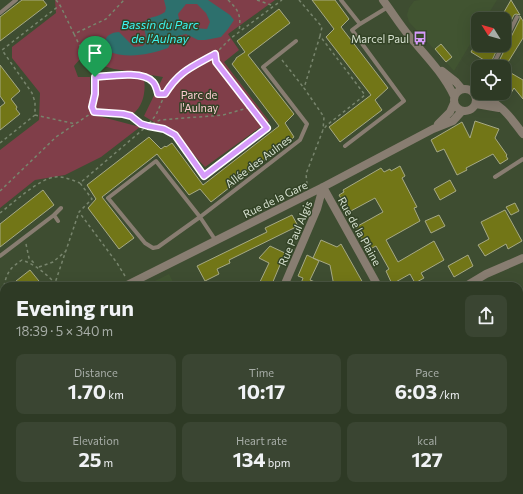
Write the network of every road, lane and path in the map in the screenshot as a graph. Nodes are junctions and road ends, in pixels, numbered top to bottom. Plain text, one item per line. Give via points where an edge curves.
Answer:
1 (16, 0) edge
2 (56, 0) edge
3 (124, 0) edge
4 (228, 0) edge
5 (257, 0) edge
6 (282, 0) edge
7 (299, 0) edge
8 (341, 0) edge
9 (385, 2) edge
10 (60, 4) junction
11 (274, 6) junction
12 (0, 13) edge
13 (517, 17) dead end
14 (360, 24) junction
15 (511, 29) edge
16 (239, 32) junction
17 (74, 34) junction
18 (320, 36) junction
19 (296, 41) dead end
20 (215, 54) junction
21 (278, 55) junction
22 (434, 64) junction
23 (95, 77) junction
24 (304, 88) junction
25 (462, 89) junction
26 (471, 91) edge
27 (165, 94) junction
28 (454, 99) junction
29 (476, 100) edge
30 (491, 100) edge
31 (476, 104) junction
32 (251, 107) junction
33 (500, 108) junction
34 (462, 111) junction
35 (94, 112) junction
36 (35, 115) junction
37 (76, 124) junction
38 (148, 126) junction
39 (433, 129) junction
40 (323, 130) junction
41 (523, 134) edge
42 (0, 143) edge
43 (345, 146) dead end
44 (523, 159) edge
45 (495, 178) dead end
46 (80, 183) junction
47 (307, 184) dead end
48 (323, 187) junction
49 (0, 191) edge
50 (61, 208) dead end
51 (79, 212) junction
52 (0, 213) edge
53 (54, 215) junction
54 (200, 217) junction
55 (58, 221) dead end
56 (23, 239) dead end
57 (216, 240) junction
58 (67, 249) junction
59 (0, 256) edge
60 (523, 258) edge
61 (38, 267) junction
62 (125, 276) dead end
63 (5, 282) edge
64 (54, 282) edge
65 (55, 282) edge
66 (133, 282) edge
67 (286, 282) edge
68 (376, 282) edge
69 (473, 282) edge

1 - 12 lane
2 - 10 path
3 - 17 path via 106,19
4 - 16 path via 236,7 241,20
5 - 11 path
6 - 11 path
7 - 18 path via 322,27
8 - 14 lane
9 - 14 lane
9 - 22 street via 409,36
10 - 17 path
10 - 36 path via 2,50 32,93
11 - 16 path
13 - 15 lane
14 - 43 lane via 352,30 404,101
16 - 20 path
17 - 23 path
18 - 24 path
18 - 40 path via 365,95 327,124
19 - 21 lane, Allée des Aulnes
20 - 27 path via 184,71
20 - 32 path, Allée des Aulnes via 216,62
21 - 24 path
21 - 54 lane, Allée des Aulnes via 263,67 306,124 300,140
22 - 25 street
22 - 28 street via 448,83
23 - 27 path via 137,75 153,82 158,94
23 - 35 path via 92,107
24 - 40 path via 324,117
25 - 26 street
25 - 28 street via 456,93
27 - 38 path
28 - 34 street via 456,108
28 - 39 street, Rue de la Gare via 446,118
29 - 31 street
30 - 33 street
31 - 33 street
31 - 34 street via 468,111
32 - 38 path via 223,115 160,120
32 - 38 path, Allée des Aulnes via 267,128 204,176 175,135 164,129
33 - 41 street via 509,115
34 - 39 street, Rue de la Gare via 453,120
35 - 37 path
35 - 38 path via 131,116
36 - 37 path
36 - 42 path
37 - 49 path via 56,137
38 - 46 path
39 - 48 street, Rue de la Gare
40 - 47 path via 306,174
44 - 45 lane
46 - 51 path via 92,199
46 - 52 path via 55,177 43,181
48 - 57 street, Rue de la Gare
48 - 67 street, Rue Paul Algis via 317,209
48 - 68 street, Rue de la Plaine
50 - 53 lane
51 - 58 path
51 - 62 path
53 - 55 lane
53 - 59 lane
54 - 54 lane, Allée des Aulnes via 153,248 145,243 108,198 156,161
54 - 57 lane, Allée des Aulnes
56 - 61 path via 29,258
57 - 66 street, Rue de la Gare
58 - 61 path via 53,262
58 - 65 path
60 - 69 street
61 - 63 path via 22,260 8,272
61 - 64 path

